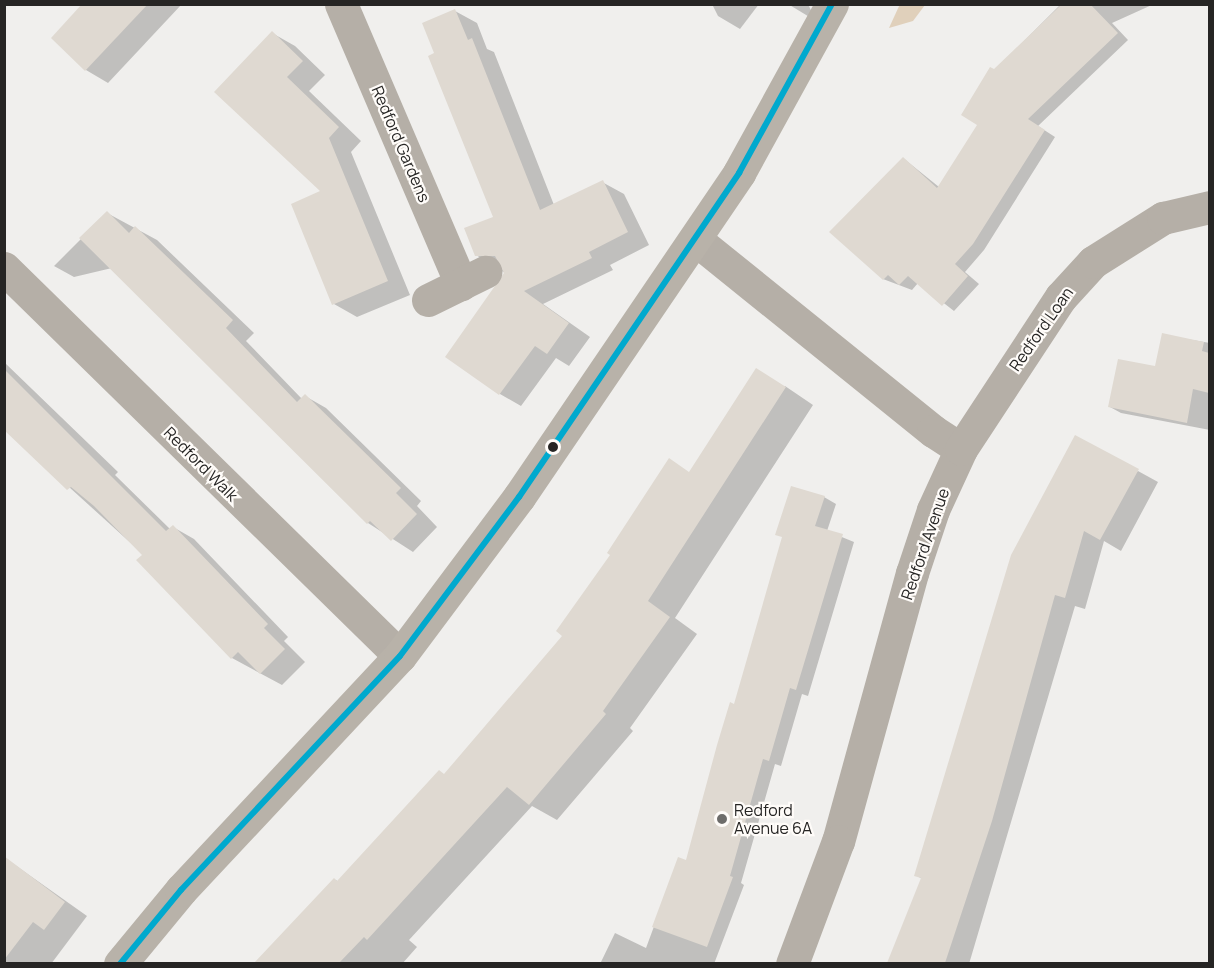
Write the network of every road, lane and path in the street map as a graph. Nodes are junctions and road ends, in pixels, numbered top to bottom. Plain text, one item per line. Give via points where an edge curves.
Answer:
1 (341, 4) edge
2 (832, 4) edge
3 (1209, 207) edge
4 (694, 239) junction
5 (4, 268) edge
6 (428, 300) dead end
7 (961, 449) junction
8 (400, 656) junction
9 (120, 963) edge
10 (792, 963) edge

1 - 6 street, Redford Gardens via 473,278
2 - 4 main road via 739,173
3 - 7 street, Redford Loan via 1163,218 1093,262 1055,306
4 - 7 street via 933,431
4 - 8 main road via 519,496
5 - 8 street, Redford Walk
7 - 10 street, Redford Avenue via 933,510 912,573 838,840
8 - 9 main road via 180,890

